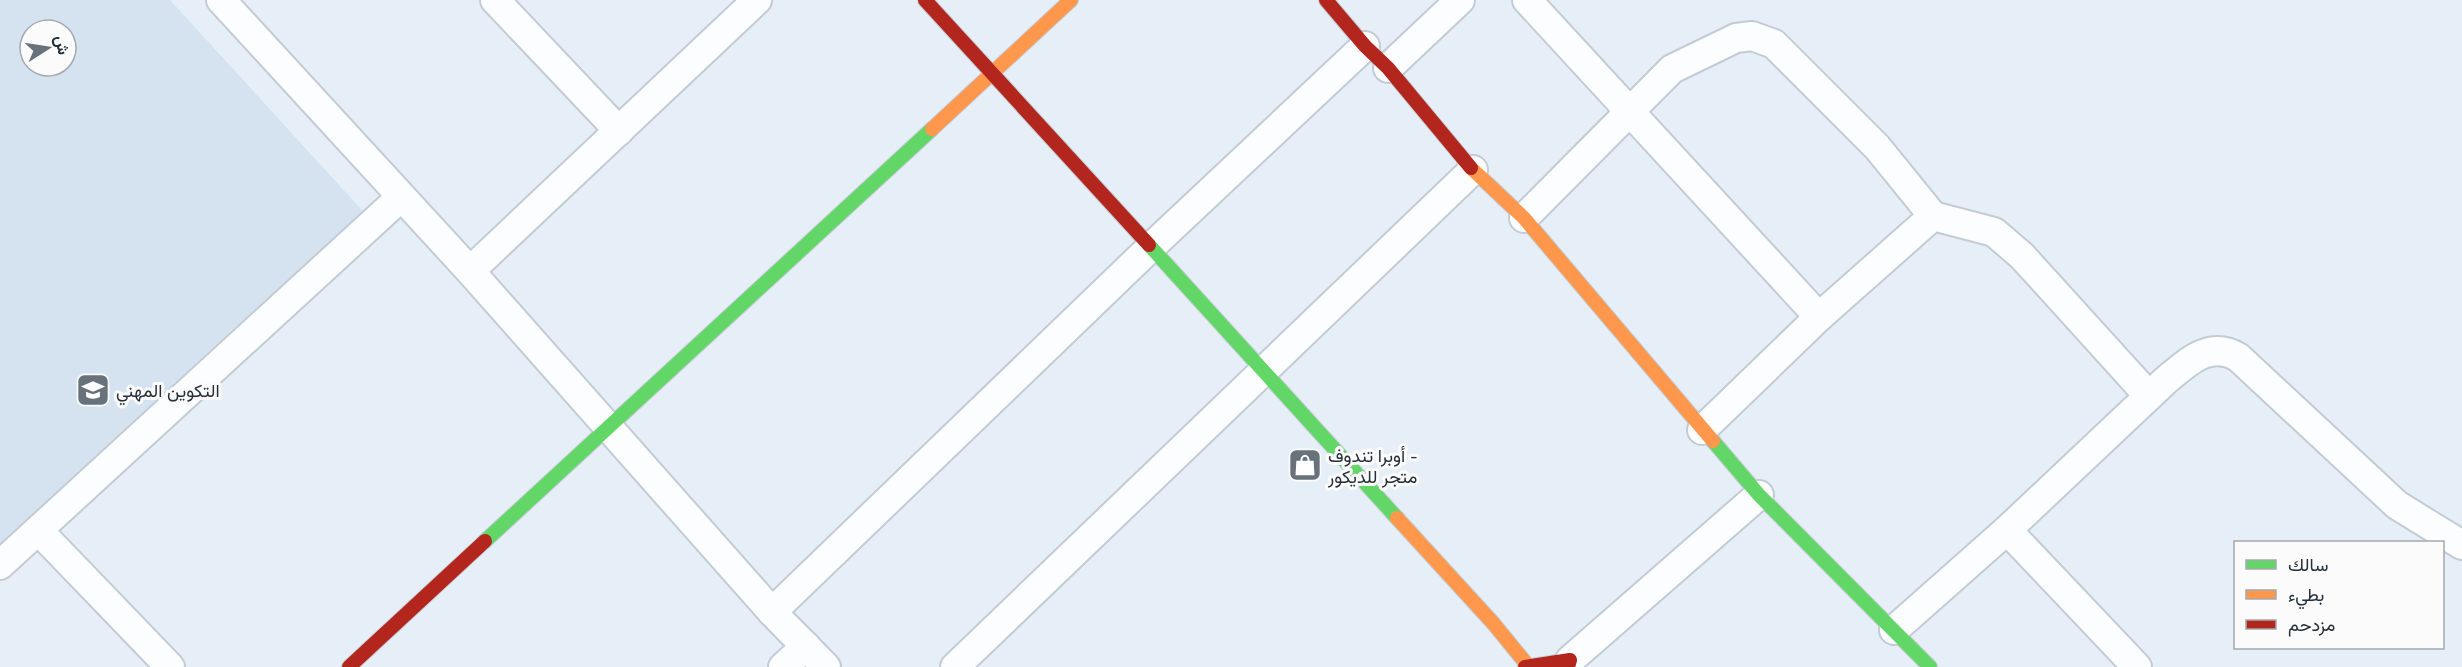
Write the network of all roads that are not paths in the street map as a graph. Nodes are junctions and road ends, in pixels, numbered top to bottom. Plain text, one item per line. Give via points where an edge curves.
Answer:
1 (221, 0) edge
2 (495, 0) edge
3 (757, 0) edge
4 (925, 0) edge
5 (1071, 0) edge
6 (1326, 0) edge
7 (1460, 0) edge
8 (1527, 0) edge
9 (1365, 46) junction
10 (1388, 68) junction
11 (990, 74) junction
12 (1629, 111) junction
13 (619, 130) junction
14 (1473, 170) junction
15 (400, 198) junction
16 (1933, 216) junction
17 (1524, 218) junction
18 (1151, 247) junction
19 (470, 271) junction
20 (1819, 317) junction
21 (1263, 374) junction
22 (2149, 396) junction
23 (610, 428) junction
24 (1702, 430) junction
25 (1759, 495) junction
26 (38, 530) junction
27 (2007, 530) junction
28 (2462, 545) edge
29 (0, 565) edge
30 (772, 612) junction
31 (1894, 630) junction
32 (806, 646) junction
33 (1569, 664) edge
34 (1527, 666) edge
35 (170, 667) edge
36 (349, 667) edge
37 (783, 667) edge
38 (826, 667) edge
39 (955, 667) edge
40 (1930, 667) edge
41 (2137, 667) edge

1 - 15 street
2 - 13 street
3 - 13 street
4 - 11 street
5 - 11 street
6 - 9 street
7 - 10 street
8 - 12 street
9 - 10 street
9 - 18 street
10 - 14 street
11 - 18 street
11 - 23 street
12 - 16 street via 1672,69 1736,38 1761,38 1774,44 1877,147
12 - 17 street
12 - 20 street
13 - 19 street
14 - 17 street
14 - 21 street
15 - 19 street
15 - 26 street
16 - 20 street
16 - 22 street via 1994,232 2022,256
17 - 24 street
18 - 21 street
18 - 30 street
19 - 23 street
20 - 24 street
21 - 34 street via 1492,622
21 - 39 street
22 - 27 street
22 - 28 street via 2206,351 2226,351 2238,357 2397,505
23 - 30 street
23 - 36 street
24 - 25 street
25 - 31 street
25 - 33 street
26 - 29 street
26 - 35 street
27 - 31 street
27 - 41 street
30 - 32 street
31 - 40 street
32 - 37 street
32 - 38 street
33 - 34 street

